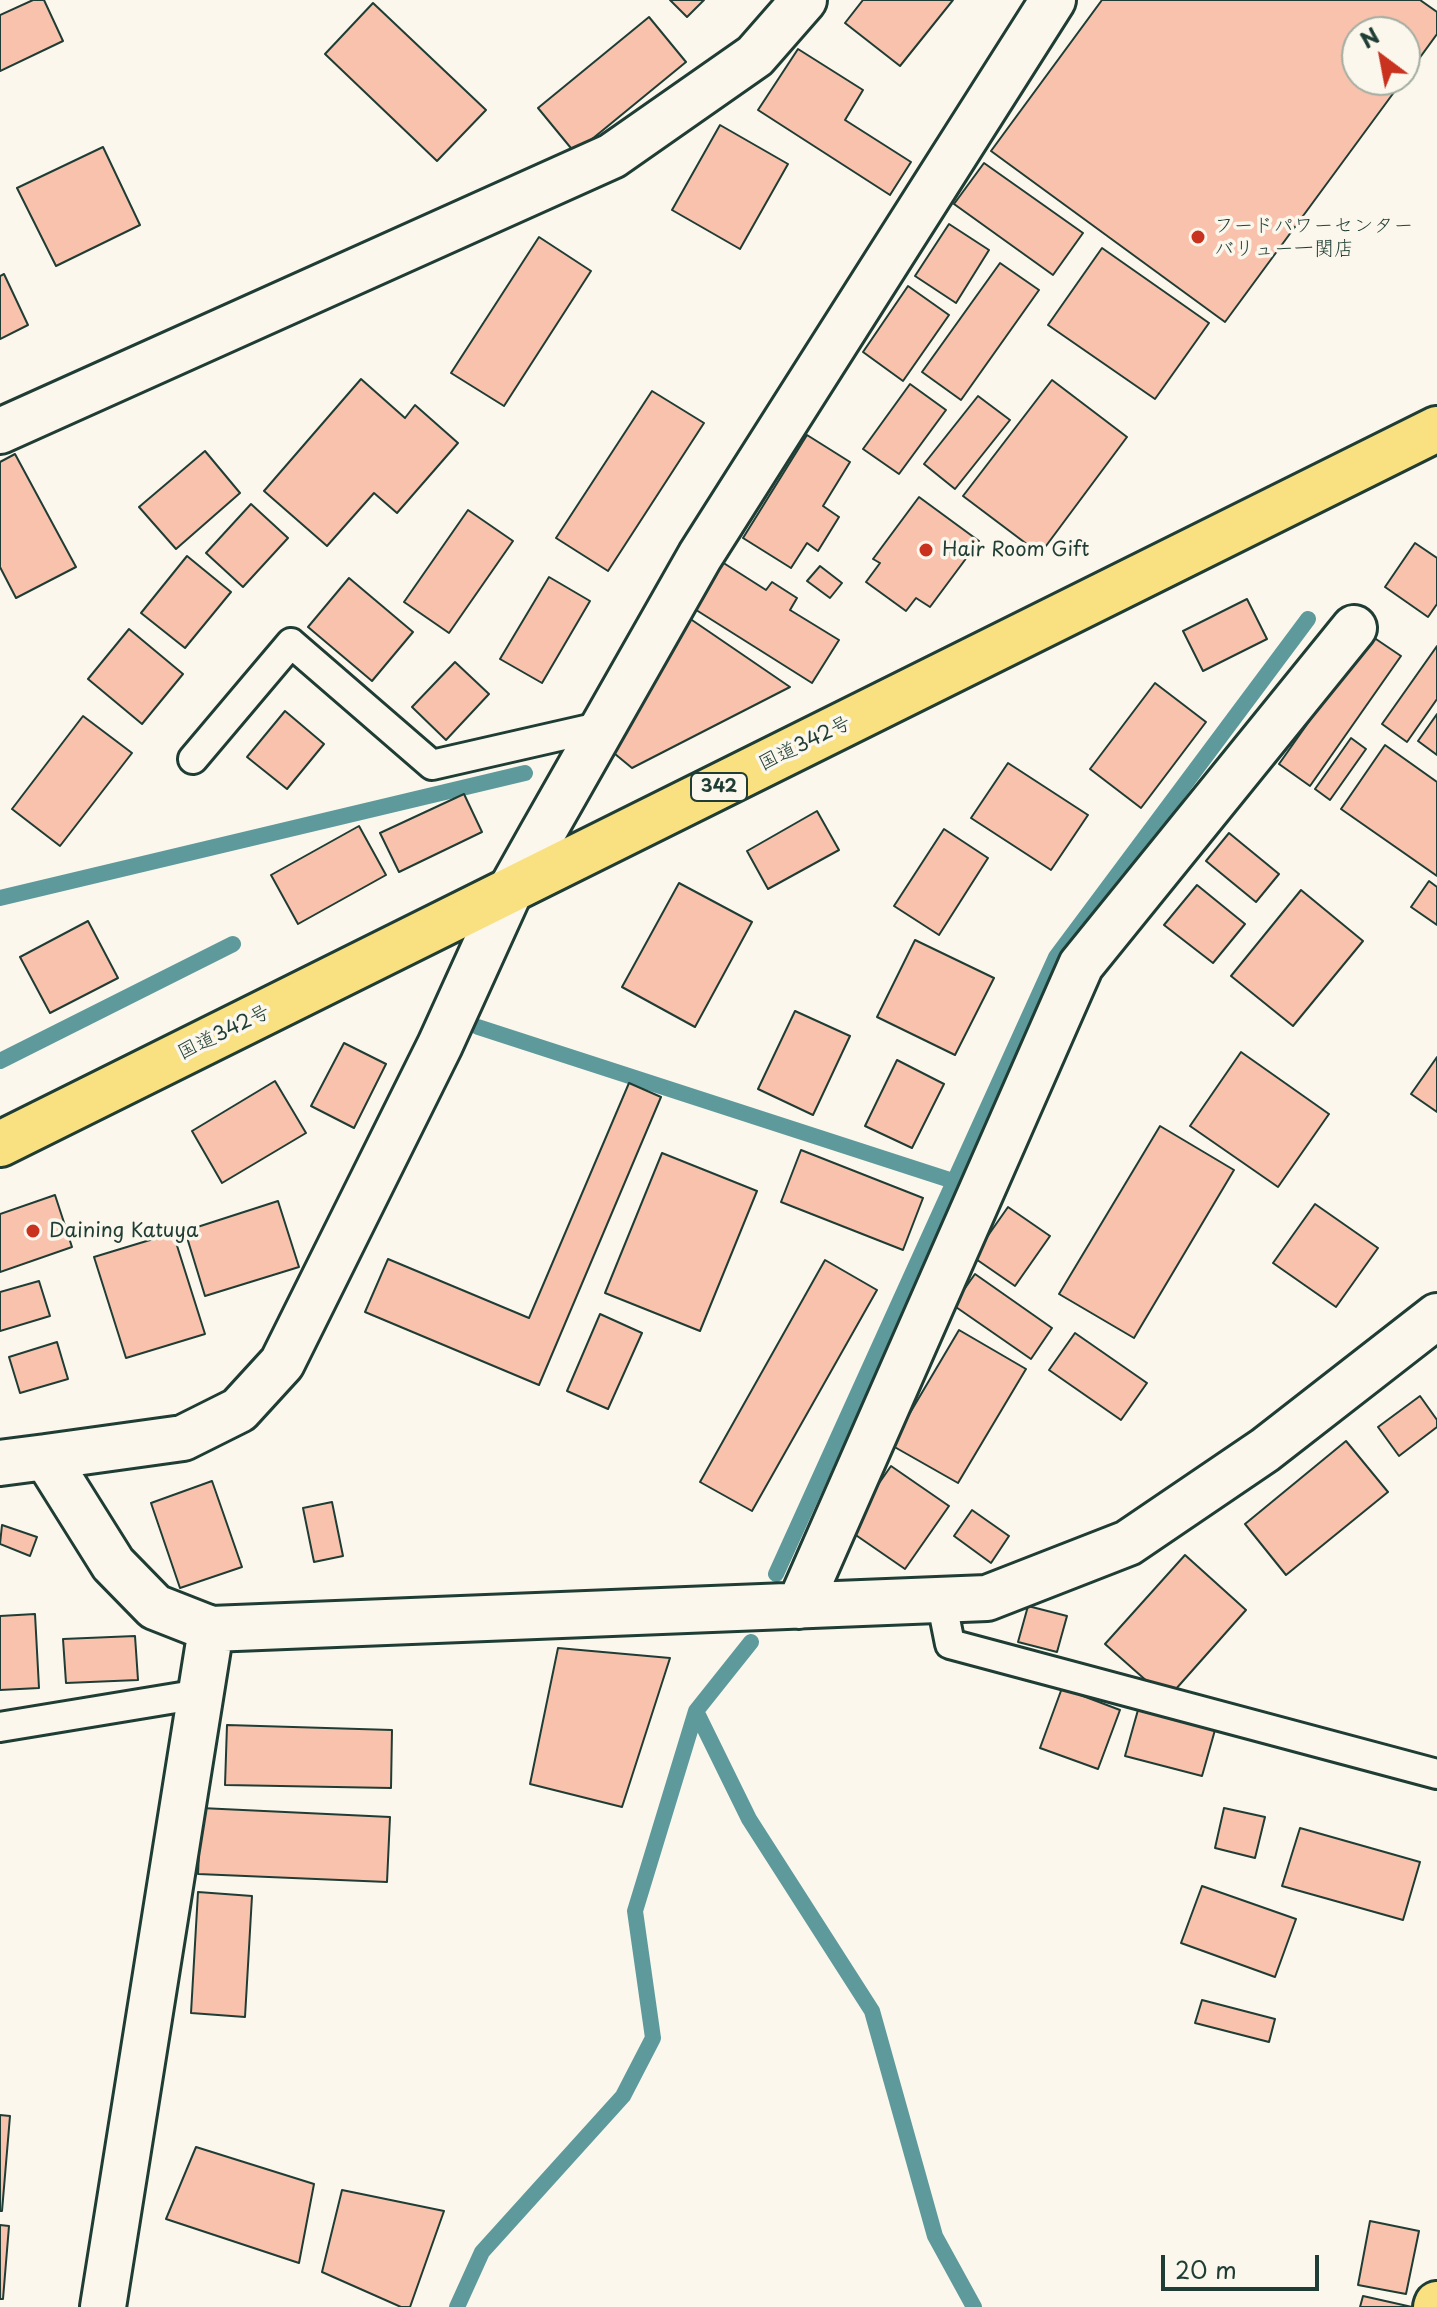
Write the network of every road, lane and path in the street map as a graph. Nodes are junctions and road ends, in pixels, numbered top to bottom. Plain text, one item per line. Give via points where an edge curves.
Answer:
1 (804, 0) edge
2 (1053, 0) edge
3 (1437, 429) edge
4 (0, 431) edge
5 (1354, 628) dead end
6 (603, 726) junction
7 (193, 759) dead end
8 (510, 891) junction
9 (0, 1144) edge
10 (1437, 1316) edge
11 (46, 1457) junction
12 (0, 1463) edge
13 (941, 1599) junction
14 (799, 1606) junction
15 (211, 1629) junction
16 (200, 1694) junction
17 (0, 1727) edge
18 (1437, 1774) edge
19 (103, 2307) edge

1 - 4 street via 755,56 612,156
2 - 6 street via 700,556
3 - 8 highway, 国道342号 / 342
5 - 14 street via 1081,965
6 - 7 lane via 432,765 291,643
6 - 8 street
8 - 9 highway, 国道342号 / 342
8 - 11 street via 282,1363 239,1410 183,1438
10 - 13 street via 1265,1450 1128,1543 987,1598
11 - 12 street
11 - 15 street via 113,1564 155,1607
13 - 14 street
13 - 18 lane via 950,1644
14 - 15 street
15 - 16 street
16 - 17 lane
16 - 19 street

